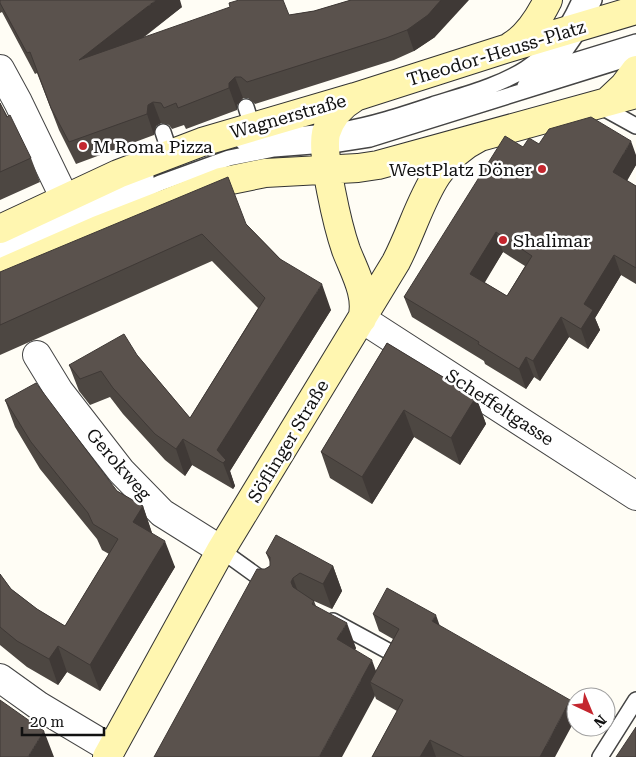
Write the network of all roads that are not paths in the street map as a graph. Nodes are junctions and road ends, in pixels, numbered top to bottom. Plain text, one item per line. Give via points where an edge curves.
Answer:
1 (548, 0) edge
2 (594, 0) edge
3 (636, 10) edge
4 (575, 20) edge
5 (636, 42) edge
6 (505, 50) junction
7 (636, 56) edge
8 (0, 69) edge
9 (549, 69) junction
10 (636, 70) edge
11 (498, 84) junction
12 (636, 94) edge
13 (355, 97) junction
14 (495, 100) junction
15 (603, 104) junction
16 (636, 126) edge
17 (480, 137) junction
18 (327, 149) junction
19 (65, 199) junction
20 (0, 228) edge
21 (0, 245) edge
22 (0, 258) edge
23 (0, 274) edge
24 (362, 319) junction
25 (37, 356) dead end
26 (636, 496) edge
27 (222, 550) junction
28 (271, 586) edge
29 (318, 612) edge
30 (390, 652) edge
31 (0, 678) edge
32 (636, 700) edge
33 (109, 753) edge
34 (600, 757) edge

1 - 6 street via 530,30
2 - 4 lane
3 - 4 street, Theodor-Heuss-Platz
4 - 6 street, Theodor-Heuss-Platz
4 - 9 lane via 564,52
4 - 11 lane via 534,63
5 - 9 lane
6 - 13 street, Theodor-Heuss-Platz
7 - 14 lane
8 - 19 street
9 - 11 lane
9 - 14 lane via 529,84
10 - 15 street via 624,86
11 - 18 lane via 369,125
12 - 15 street
13 - 18 street via 333,117
13 - 19 street, Wagnerstraße via 249,117 166,143
14 - 18 lane
15 - 16 lane
15 - 17 street
17 - 18 street via 395,162 358,168
17 - 24 street, Söflinger Straße via 459,150 438,172 421,202 404,247
18 - 21 lane via 257,139 225,146 141,179
18 - 22 lane via 287,147 257,151 214,163 147,189
18 - 23 street via 265,173 220,182 98,230
18 - 24 street via 340,231 364,297
19 - 20 street, Wagnerstraße
24 - 26 street, Scheffeltgasse
24 - 27 street, Söflinger Straße
25 - 27 street, Gerokweg via 59,391 120,471 162,512
27 - 28 lane
27 - 33 street, Söflinger Straße
29 - 30 lane
31 - 33 street
32 - 34 lane

